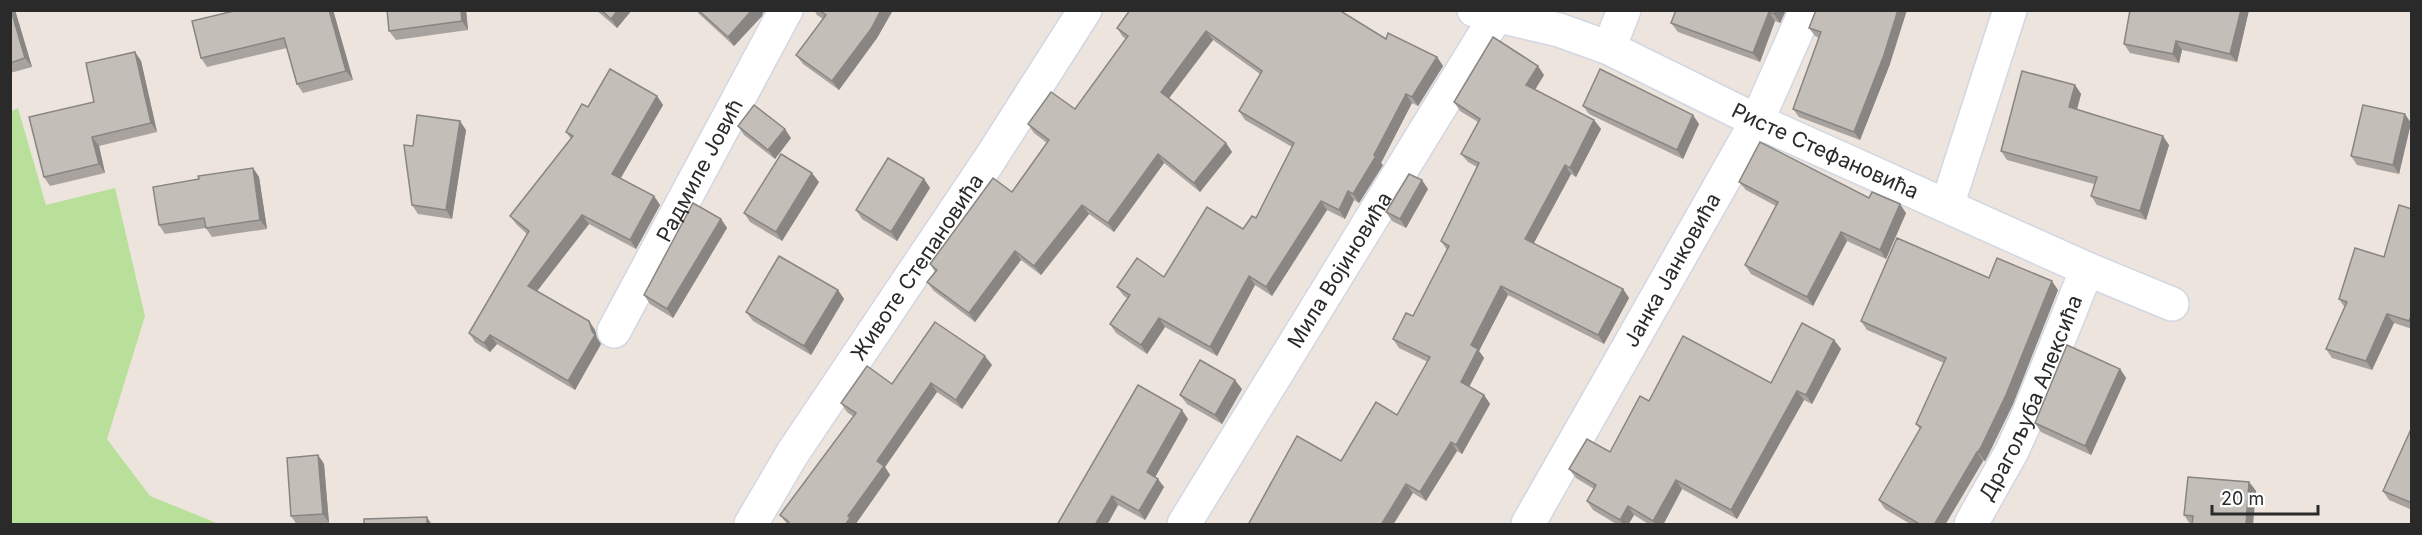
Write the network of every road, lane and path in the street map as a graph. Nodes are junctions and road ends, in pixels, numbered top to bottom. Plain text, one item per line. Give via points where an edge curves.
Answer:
1 (786, 10) edge
2 (1085, 10) edge
3 (1624, 10) edge
4 (1806, 10) edge
5 (2010, 10) edge
6 (1485, 13) edge
7 (1609, 48) junction
8 (1756, 121) junction
9 (1947, 206) junction
10 (2087, 269) junction
11 (2172, 304) dead end
12 (614, 331) dead end
13 (751, 525) edge
14 (1184, 525) edge
15 (1528, 525) edge
16 (1971, 525) edge

1 - 12 street, Радмиле Јовић
2 - 13 street, Животе Степановића via 792,454
3 - 7 street
4 - 8 street, Јанка Јанковића
5 - 9 street
6 - 7 street, Ристе Стефановића via 1559,30
6 - 14 street, Мила Војиновића
7 - 8 street, Ристе Стефановића
8 - 9 street, Ристе Стефановића
8 - 15 street, Јанка Јанковића
9 - 10 street, Ристе Стефановића
10 - 11 street, Ристе Стефановића
10 - 16 street, Драгољуба Алексића via 2012,451

